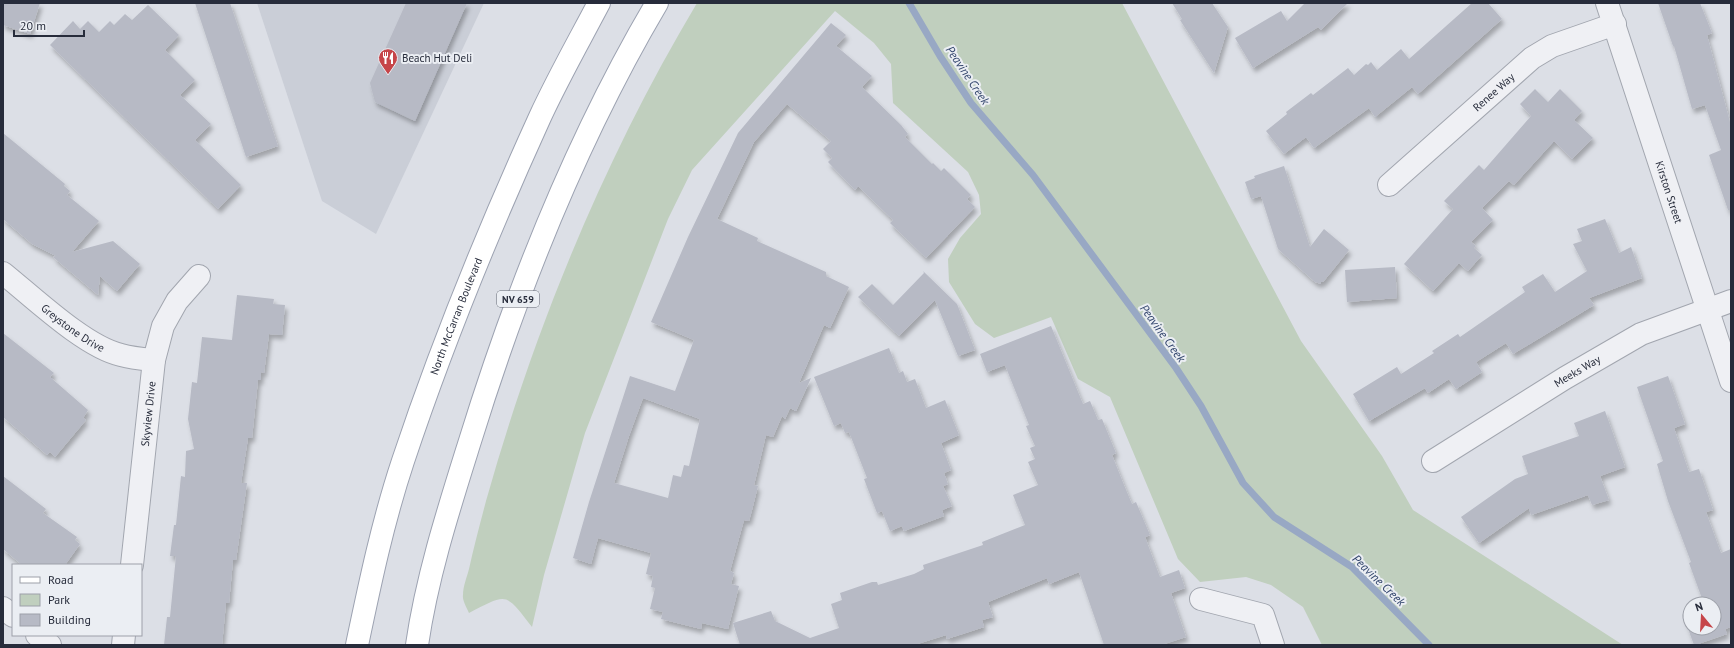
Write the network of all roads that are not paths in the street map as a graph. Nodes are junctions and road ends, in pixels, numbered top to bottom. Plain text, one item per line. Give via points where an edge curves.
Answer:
1 (599, 3) edge
2 (657, 3) edge
3 (1608, 3) edge
4 (1615, 24) junction
5 (1389, 185) dead end
6 (3, 273) edge
7 (199, 276) dead end
8 (1731, 301) edge
9 (1706, 310) junction
10 (154, 360) junction
11 (1731, 381) edge
12 (1433, 461) dead end
13 (132, 564) edge
14 (1201, 600) dead end
15 (3, 608) edge
16 (12, 615) edge
17 (38, 636) edge
18 (50, 645) edge
19 (357, 645) edge
20 (418, 645) edge
21 (1273, 645) edge

1 - 19 main road, North McCarran Boulevard via 541,116 477,261 439,361 402,462 372,573
2 - 20 main road, NV 659 via 579,152 531,263 491,373 452,496 422,611
3 - 4 street, Kirston Street
4 - 5 street, Renee Way via 1552,46 1532,58
4 - 9 street, Kirston Street
6 - 10 street, Greystone Drive via 98,347 120,355
7 - 10 street, Skyview Drive via 176,301 163,326
8 - 9 street, Meeks Way
9 - 11 street, Kirston Street
9 - 12 street, Meeks Way via 1641,334 1565,378
10 - 13 street, Skyview Drive
14 - 21 street via 1263,615
15 - 16 street
17 - 18 street

